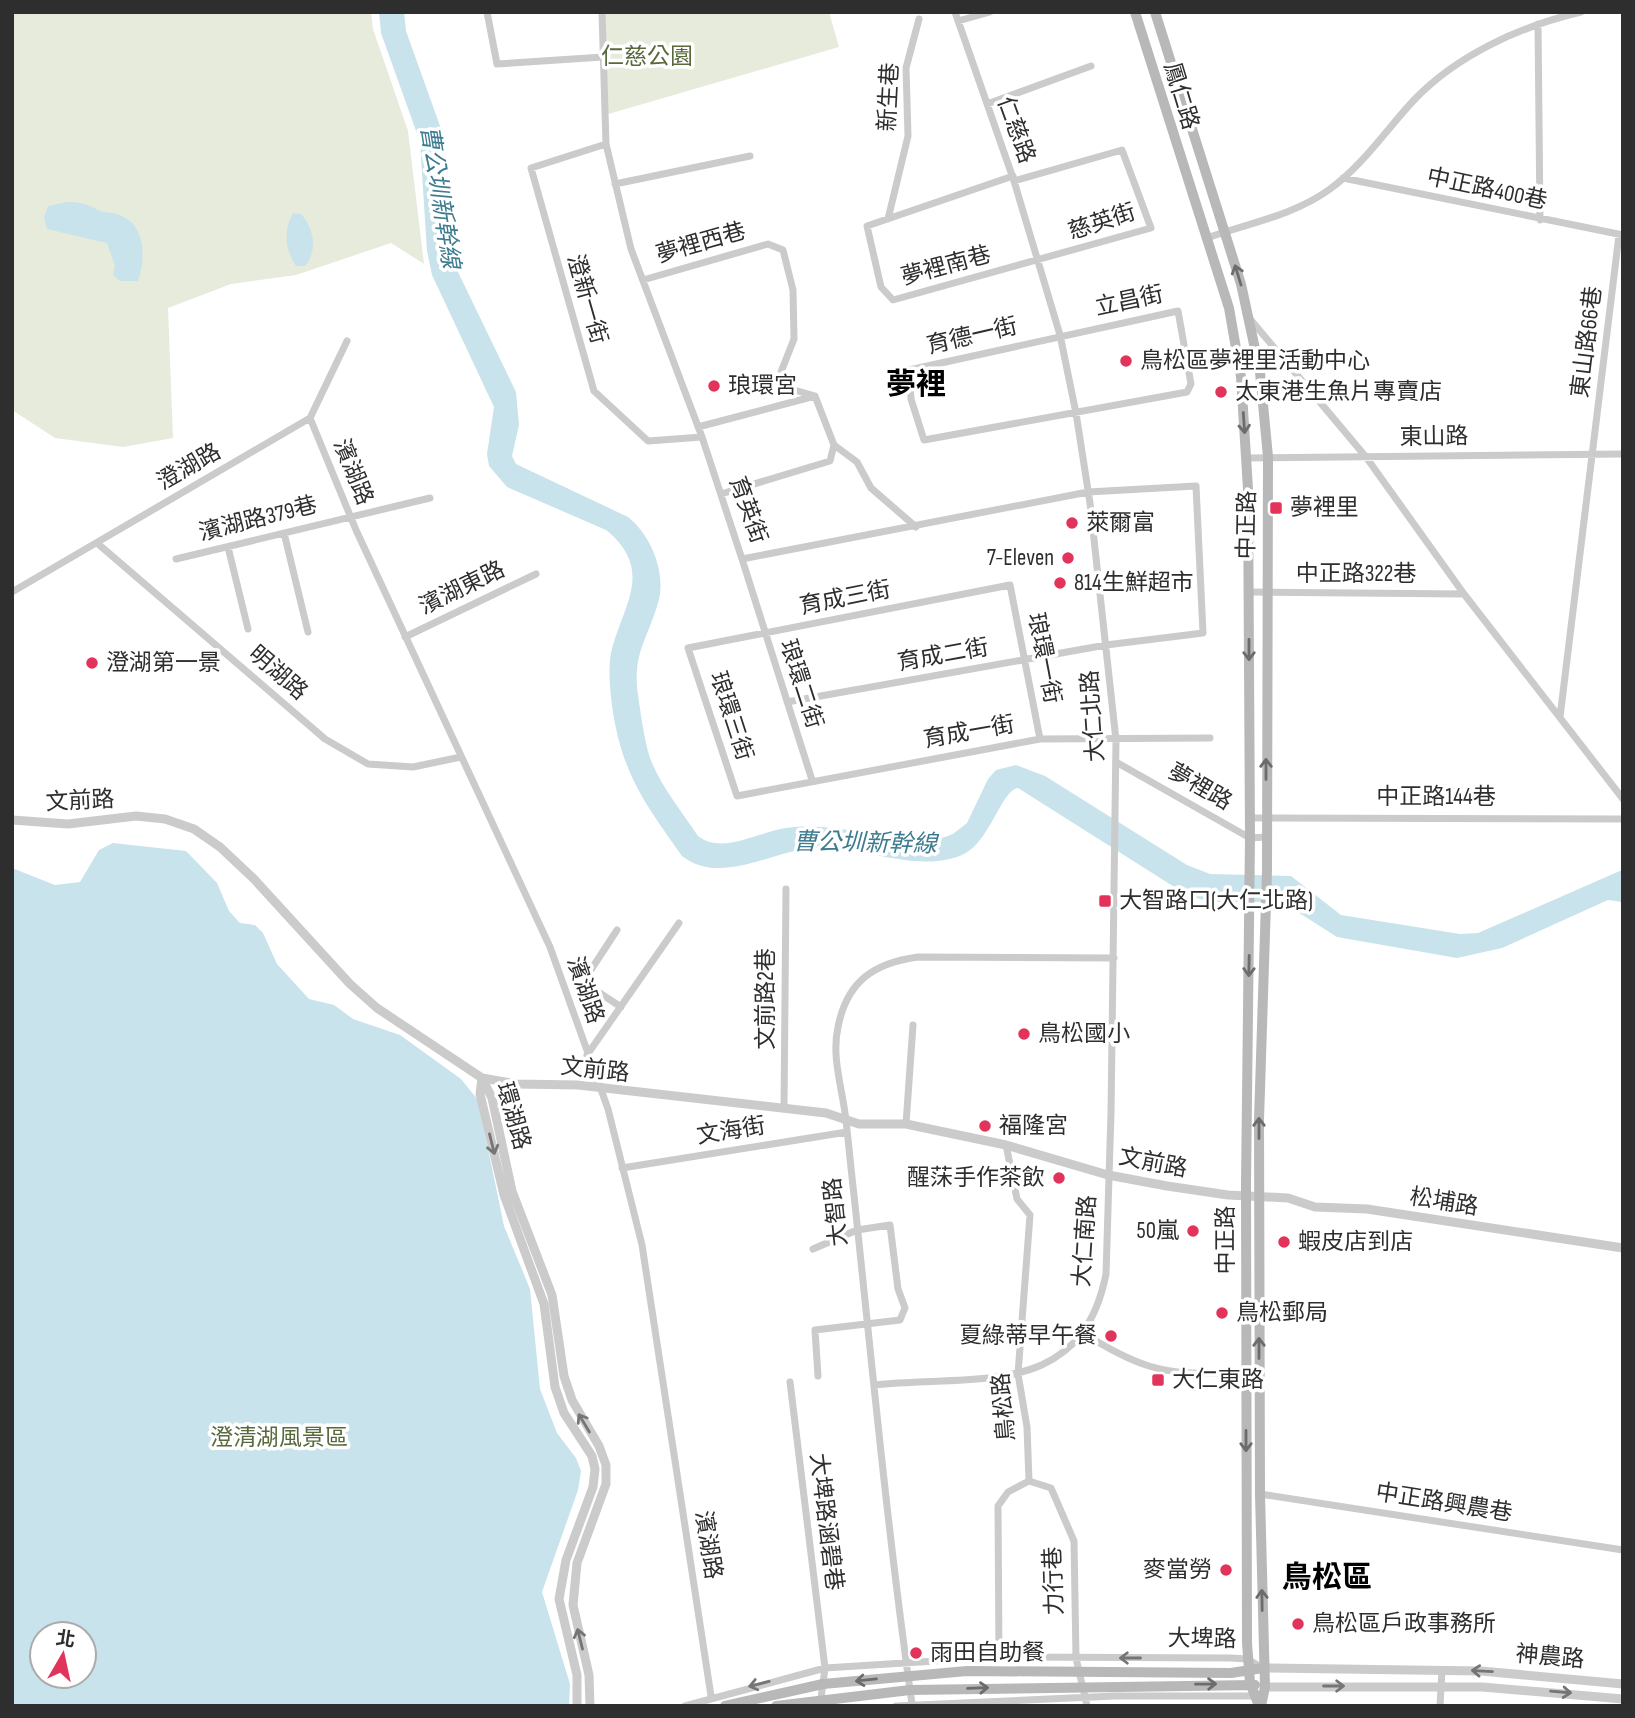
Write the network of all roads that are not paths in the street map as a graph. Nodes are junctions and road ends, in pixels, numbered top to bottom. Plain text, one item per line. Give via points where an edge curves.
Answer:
1 (487, 12) edge
2 (603, 12) edge
3 (955, 12) edge
4 (990, 12) edge
5 (1135, 12) edge
6 (1155, 12) edge
7 (1581, 12) edge
8 (919, 19) dead end
9 (958, 21) junction
10 (1538, 24) junction
11 (603, 57) junction
12 (1091, 66) dead end
13 (987, 104) junction
14 (606, 144) junction
15 (750, 156) dead end
16 (1343, 178) junction
17 (1014, 179) junction
18 (615, 184) junction
19 (1210, 188) joint
20 (1191, 191) joint
21 (888, 219) junction
22 (1540, 220) junction
23 (1224, 232) junction
24 (1621, 235) edge
25 (1206, 238) junction
26 (1040, 261) junction
27 (643, 280) junction
28 (1249, 318) junction
29 (1060, 335) junction
30 (347, 341) dead end
31 (815, 396) junction
32 (1076, 413) junction
33 (310, 418) junction
34 (698, 427) junction
35 (702, 437) junction
36 (834, 445) junction
37 (1592, 453) junction
38 (1623, 454) edge
39 (1268, 457) junction
40 (1366, 457) junction
41 (1246, 458) junction
42 (1196, 486) joint
43 (1088, 492) junction
44 (721, 494) junction
45 (430, 498) dead end
46 (350, 516) junction
47 (916, 527) junction
48 (284, 533) junction
49 (97, 543) junction
50 (228, 547) junction
51 (176, 559) dead end
52 (743, 559) junction
53 (536, 574) dead end
54 (1010, 585) joint
55 (12, 592) edge
56 (1249, 592) junction
57 (1265, 592) junction
58 (1464, 594) junction
59 (248, 629) dead end
60 (308, 632) dead end
61 (765, 634) junction
62 (405, 637) junction
63 (1106, 645) junction
64 (688, 648) joint
65 (1026, 661) junction
66 (787, 702) junction
67 (1560, 717) junction
68 (1210, 738) dead end
69 (1040, 739) junction
70 (1116, 740) junction
71 (461, 757) junction
72 (1116, 762) junction
73 (812, 780) junction
74 (737, 796) joint
75 (1623, 799) edge
76 (1266, 816) junction
77 (1250, 818) junction
78 (1623, 819) edge
79 (12, 820) edge
80 (1266, 837) junction
81 (1250, 838) junction
82 (786, 889) dead end
83 (680, 923) dead end
84 (617, 930) dead end
85 (1114, 958) junction
86 (621, 1007) junction
87 (913, 1025) dead end
88 (587, 1055) junction
89 (482, 1078) junction
90 (600, 1089) junction
91 (784, 1109) junction
92 (846, 1121) junction
93 (906, 1124) junction
94 (847, 1132) junction
95 (1006, 1144) junction
96 (622, 1168) junction
97 (1108, 1175) junction
98 (1246, 1196) junction
99 (1260, 1196) junction
100 (857, 1230) junction
101 (1623, 1248) edge
102 (813, 1249) dead end
103 (867, 1322) junction
104 (1084, 1335) junction
105 (1245, 1373) junction
106 (1259, 1373) junction
107 (1018, 1374) junction
108 (818, 1376) dead end
109 (790, 1382) dead end
110 (874, 1385) junction
111 (1029, 1481) junction
112 (1260, 1494) junction
113 (576, 1531) junction
114 (587, 1535) junction
115 (1623, 1550) edge
116 (999, 1657) junction
117 (1076, 1658) junction
118 (1247, 1659) junction
119 (906, 1661) junction
120 (825, 1668) junction
121 (1263, 1668) junction
122 (1442, 1670) junction
123 (1077, 1672) junction
124 (908, 1675) junction
125 (1249, 1678) junction
126 (823, 1684) junction
127 (1623, 1684) edge
128 (1081, 1685) junction
129 (1442, 1685) junction
130 (1265, 1688) junction
131 (910, 1690) junction
132 (711, 1696) junction
133 (1623, 1699) edge
134 (1087, 1701) edge
135 (820, 1702) edge
136 (1258, 1703) edge
137 (912, 1704) edge
138 (577, 1706) edge
139 (590, 1706) edge
140 (685, 1706) edge
141 (725, 1706) edge
142 (776, 1706) edge
143 (897, 1706) edge
144 (1440, 1706) edge

1 - 11 street via 497,64
2 - 11 street, 育英街
3 - 9 street, 仁慈路
4 - 9 street
5 - 20 main road, 鳳仁路
6 - 19 main road, 鳳仁路
7 - 10 street
8 - 21 street, 新生巷 via 906,68 908,136
9 - 13 street, 仁慈路
10 - 16 street via 1485,47 1450,70 1415,99
10 - 22 street
11 - 14 street, 育英街
12 - 13 street
13 - 17 street, 仁慈路
14 - 18 street, 育英街
14 - 35 street, 澄新一街 via 531,168 594,391 648,441
15 - 18 street
16 - 22 street, 中正路400巷
16 - 23 street via 1298,205
17 - 21 street, 夢裡南巷
17 - 26 street, 仁慈路
17 - 26 street, 慈英街 via 1122,150 1151,229
18 - 27 street, 育英街
19 - 23 main road, 中正路
20 - 25 main road, 中正路
21 - 26 street, 夢裡南巷 via 867,226 881,287 893,300
22 - 24 street, 中正路400巷
23 - 25 street
28 -> 23 main road, 中正路
24 - 37 street, 東山路66巷
25 -> 41 main road, 中正路 via 1229,308 1241,377
26 - 29 street, 大仁北路
27 - 31 street, 夢裡西巷 via 768,244 783,250 793,290 794,339 781,372 791,389
27 - 34 street, 育英街
28 - 39 main road, 中正路 via 1260,372
28 - 40 street
29 - 32 street, 大仁北路
29 - 32 street, 立昌街 via 1178,311 1189,390
29 - 32 street, 育德一街 via 909,370 911,399 924,440
30 - 33 street
31 - 34 street
31 - 36 street
32 - 43 street, 大仁北路
33 - 46 street, 濱湖路
33 - 49 street, 澄湖路
34 - 35 street, 育英街
35 - 44 street, 育英街
36 - 44 street via 830,461
36 - 47 street via 857,462 870,488
37 - 38 street, 東山路
37 - 40 street, 東山路
37 - 67 street, 東山路66巷
39 - 40 street, 東山路
39 - 41 street, 東山路
39 - 57 main road, 中正路
40 - 58 street
41 - 56 main road, 中正路
42 - 43 street, 育英街
42 - 63 street, 育成二街 via 1203,633
43 - 47 street, 育英街
43 - 63 street, 大仁北路
44 - 52 street, 育英街
45 - 46 street, 濱湖路379巷
46 - 48 street, 濱湖路379巷
46 - 62 street, 濱湖路
47 - 52 street, 育英街
48 - 50 street, 濱湖路379巷
48 - 60 street
49 - 55 street, 澄湖路
49 - 71 street, 明湖路 via 324,739 368,764 414,767
50 - 51 street, 濱湖路379巷
50 - 59 street
52 - 61 street, 琅環二街
53 - 62 street, 濱湖東路
54 - 61 street, 育成三街
54 - 65 street, 琅環一街
56 - 57 street, 中正路322巷
56 -> 77 main road, 中正路
57 - 58 street, 中正路322巷
76 -> 57 main road, 中正路
58 - 67 street
61 - 64 street, 育成三街
61 - 66 street, 琅環二街
62 - 71 street, 濱湖路
63 - 65 street, 育成二街
63 - 70 street, 大仁北路
64 - 74 street, 琅環三街
65 - 66 street, 育成二街
65 - 69 street, 琅環一街
66 - 73 street, 琅環二街
67 - 75 street
68 - 70 street, 育成一街
69 - 70 street, 育成一街
69 - 73 street, 育成一街
70 - 72 street, 大仁北路
71 - 88 street, 濱湖路 via 550,947
72 - 81 street, 夢裡路
72 - 85 street, 大仁北路
73 - 74 street, 育成一街
76 - 77 street, 中正路144巷
76 - 78 street, 中正路144巷
76 - 80 main road, 中正路
77 - 81 main road, 中正路
79 - 89 street, 文前路 via 68,824 136,817 166,819 194,829 254,879 377,1008
80 - 81 street
99 -> 80 main road, 中正路
81 -> 98 main road, 中正路
82 - 91 street, 文前路2巷
83 - 86 street
84 - 86 street via 583,982
85 - 92 street, 大智路 via 918,957 894,960 869,972 845,1005 838,1026 835,1050
85 - 97 street, 大仁北路
86 - 88 street
87 - 93 street
88 - 90 street, 濱湖路
89 - 90 street, 文前路
89 -> 113 street, 環湖路 via 480,1094 504,1195 544,1304 555,1387 595,1469
114 -> 89 street, 環湖路 via 606,1484 606,1465 572,1401 552,1295 512,1191 492,1098
90 - 91 street, 文前路
90 - 96 street, 濱湖路
91 - 92 street, 文前路 via 826,1113
92 - 93 street, 文前路
92 - 94 street, 大智路
93 - 95 street, 文前路
94 - 96 street, 文海街
94 - 100 street, 大智路
95 - 97 street, 文前路
95 - 107 street, 鳥松路 via 1017,1199 1030,1214
96 - 132 street, 濱湖路 via 642,1245
97 - 98 street, 文前路
97 - 104 street, 大仁南路 via 1106,1274
98 - 99 street, 文前路
98 - 105 main road, 中正路
99 - 101 street, 松埔路
106 -> 99 main road, 中正路
100 - 102 street
100 - 103 street, 大智路
100 - 103 street via 890,1225 898,1289 905,1308 900,1320
103 - 108 street via 815,1329
103 - 110 street, 大智路
104 - 105 street via 1150,1367
104 - 107 street, 大仁南路 via 1048,1363
105 - 106 street
105 -> 118 main road, 中正路
106 - 112 main road, 中正路
107 - 110 street, 大仁南路
107 - 111 street, 鳥松路 via 1027,1427
109 - 120 street, 大埤路涵碧巷
110 - 119 street, 大智路
111 - 116 street via 1008,1492 998,1506
111 - 117 street, 力行巷 via 1051,1488 1072,1535
112 - 115 street, 中正路興農巷
121 -> 112 main road, 中正路
113 - 114 street
113 - 138 street, 環湖路 via 559,1599 577,1675
139 -> 114 street, 環湖路 via 589,1675 573,1605 577,1563
116 - 117 street, 大埤路
116 - 119 street, 大埤路
118 -> 117 street, 大埤路
117 - 123 street, 力行巷
118 - 121 street, 大埤路
118 - 125 main road, 中正路
119 - 120 street, 大埤路
119 - 124 street, 大智路
120 - 126 street, 大埤路涵碧巷
120 -> 132 street, 大埤路
121 - 122 street, 神農路
121 - 125 main road, 大埤路
121 - 130 main road, 中正路
127 -> 122 street, 神農路
122 - 129 street
123 - 124 main road, 大埤路
123 - 125 main road, 大埤路
123 - 128 street, 力行巷
124 -> 126 main road, 大埤路
124 - 131 street, 大智路
128 -> 125 main road, 大埤路
125 - 130 main road, 大埤路
125 - 136 main road, 中正路
126 - 135 street, 大埤路涵碧巷
126 - 141 main road, 大埤路
131 -> 128 main road, 大埤路
128 - 134 street, 力行巷
130 -> 129 street, 神農路
129 -> 133 street, 神農路
129 - 144 street
130 - 136 main road, 中正路
131 - 135 main road, 大埤路
131 - 137 street, 大智路
132 - 140 street, 大埤路
134 - 136 street
134 - 137 street
135 - 142 main road, 大埤路
137 - 143 street

